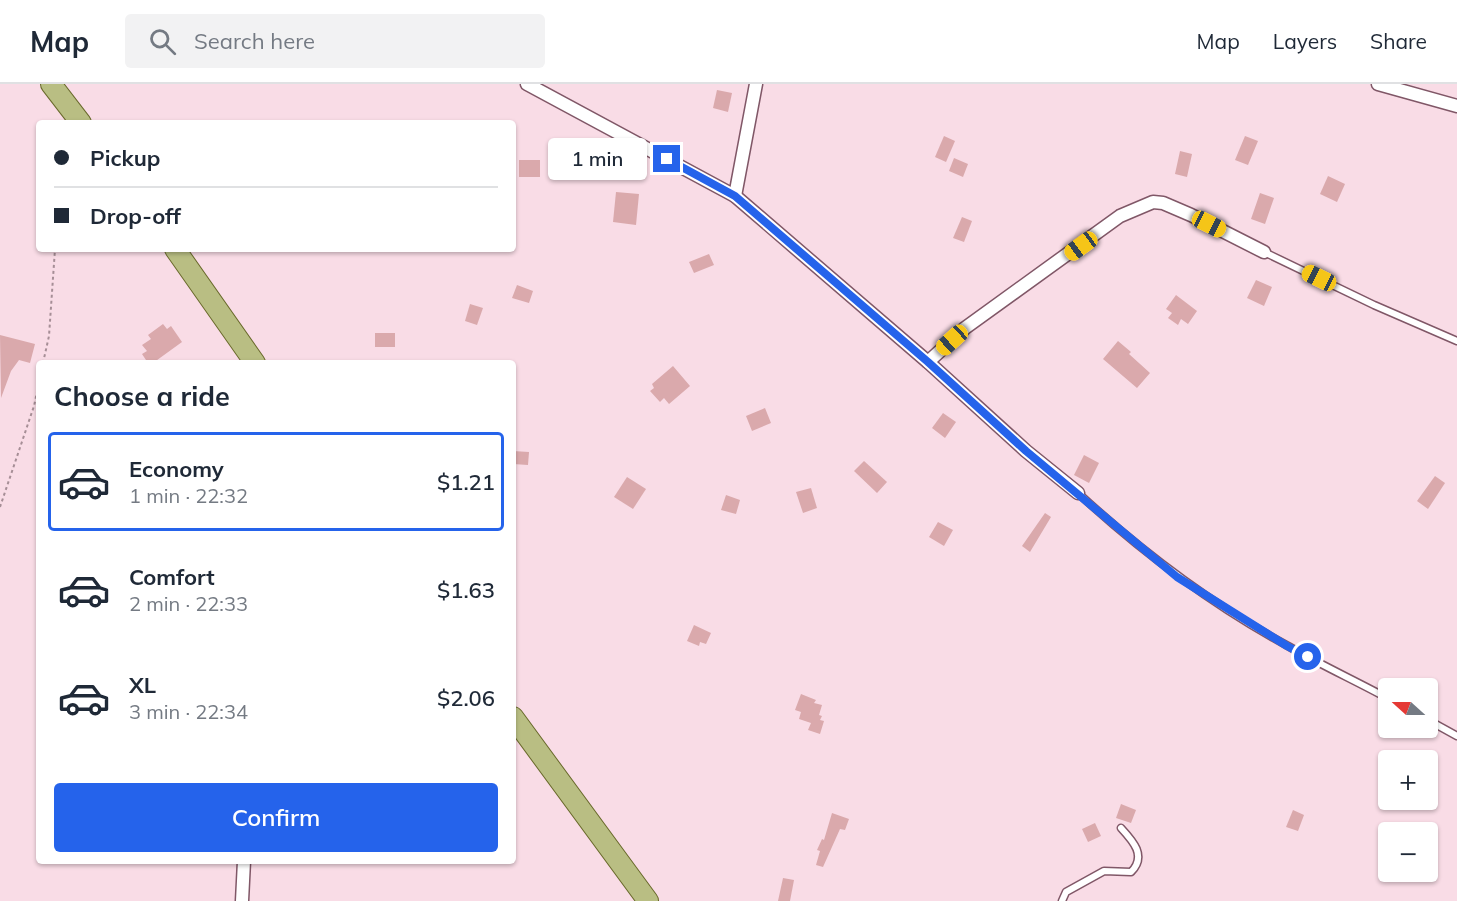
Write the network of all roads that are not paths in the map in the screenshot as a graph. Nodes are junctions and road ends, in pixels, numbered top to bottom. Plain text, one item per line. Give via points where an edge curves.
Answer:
1 (51, 84) edge
2 (527, 84) edge
3 (756, 84) edge
4 (1378, 84) edge
5 (1457, 106) edge
6 (79, 120) edge
7 (735, 196) junction
8 (177, 252) edge
9 (1264, 252) joint
10 (1457, 341) edge
11 (253, 360) edge
12 (928, 362) junction
13 (1078, 493) joint
14 (1378, 693) edge
15 (516, 721) edge
16 (1438, 726) edge
17 (1457, 736) edge
18 (1121, 828) dead end
19 (244, 864) edge
20 (242, 901) edge
21 (648, 901) edge
22 (1062, 901) edge

1 - 6 main road
2 - 7 street
3 - 7 street
4 - 5 street
7 - 12 street
8 - 11 main road
9 - 10 lane
9 - 12 street via 1191,215 1153,202 1120,216 965,328
12 - 13 street
13 - 14 lane via 1177,577 1287,646
15 - 21 main road
16 - 17 lane
18 - 22 lane via 1134,841 1138,852 1135,868 1131,872 1104,871 1066,892
19 - 20 street

